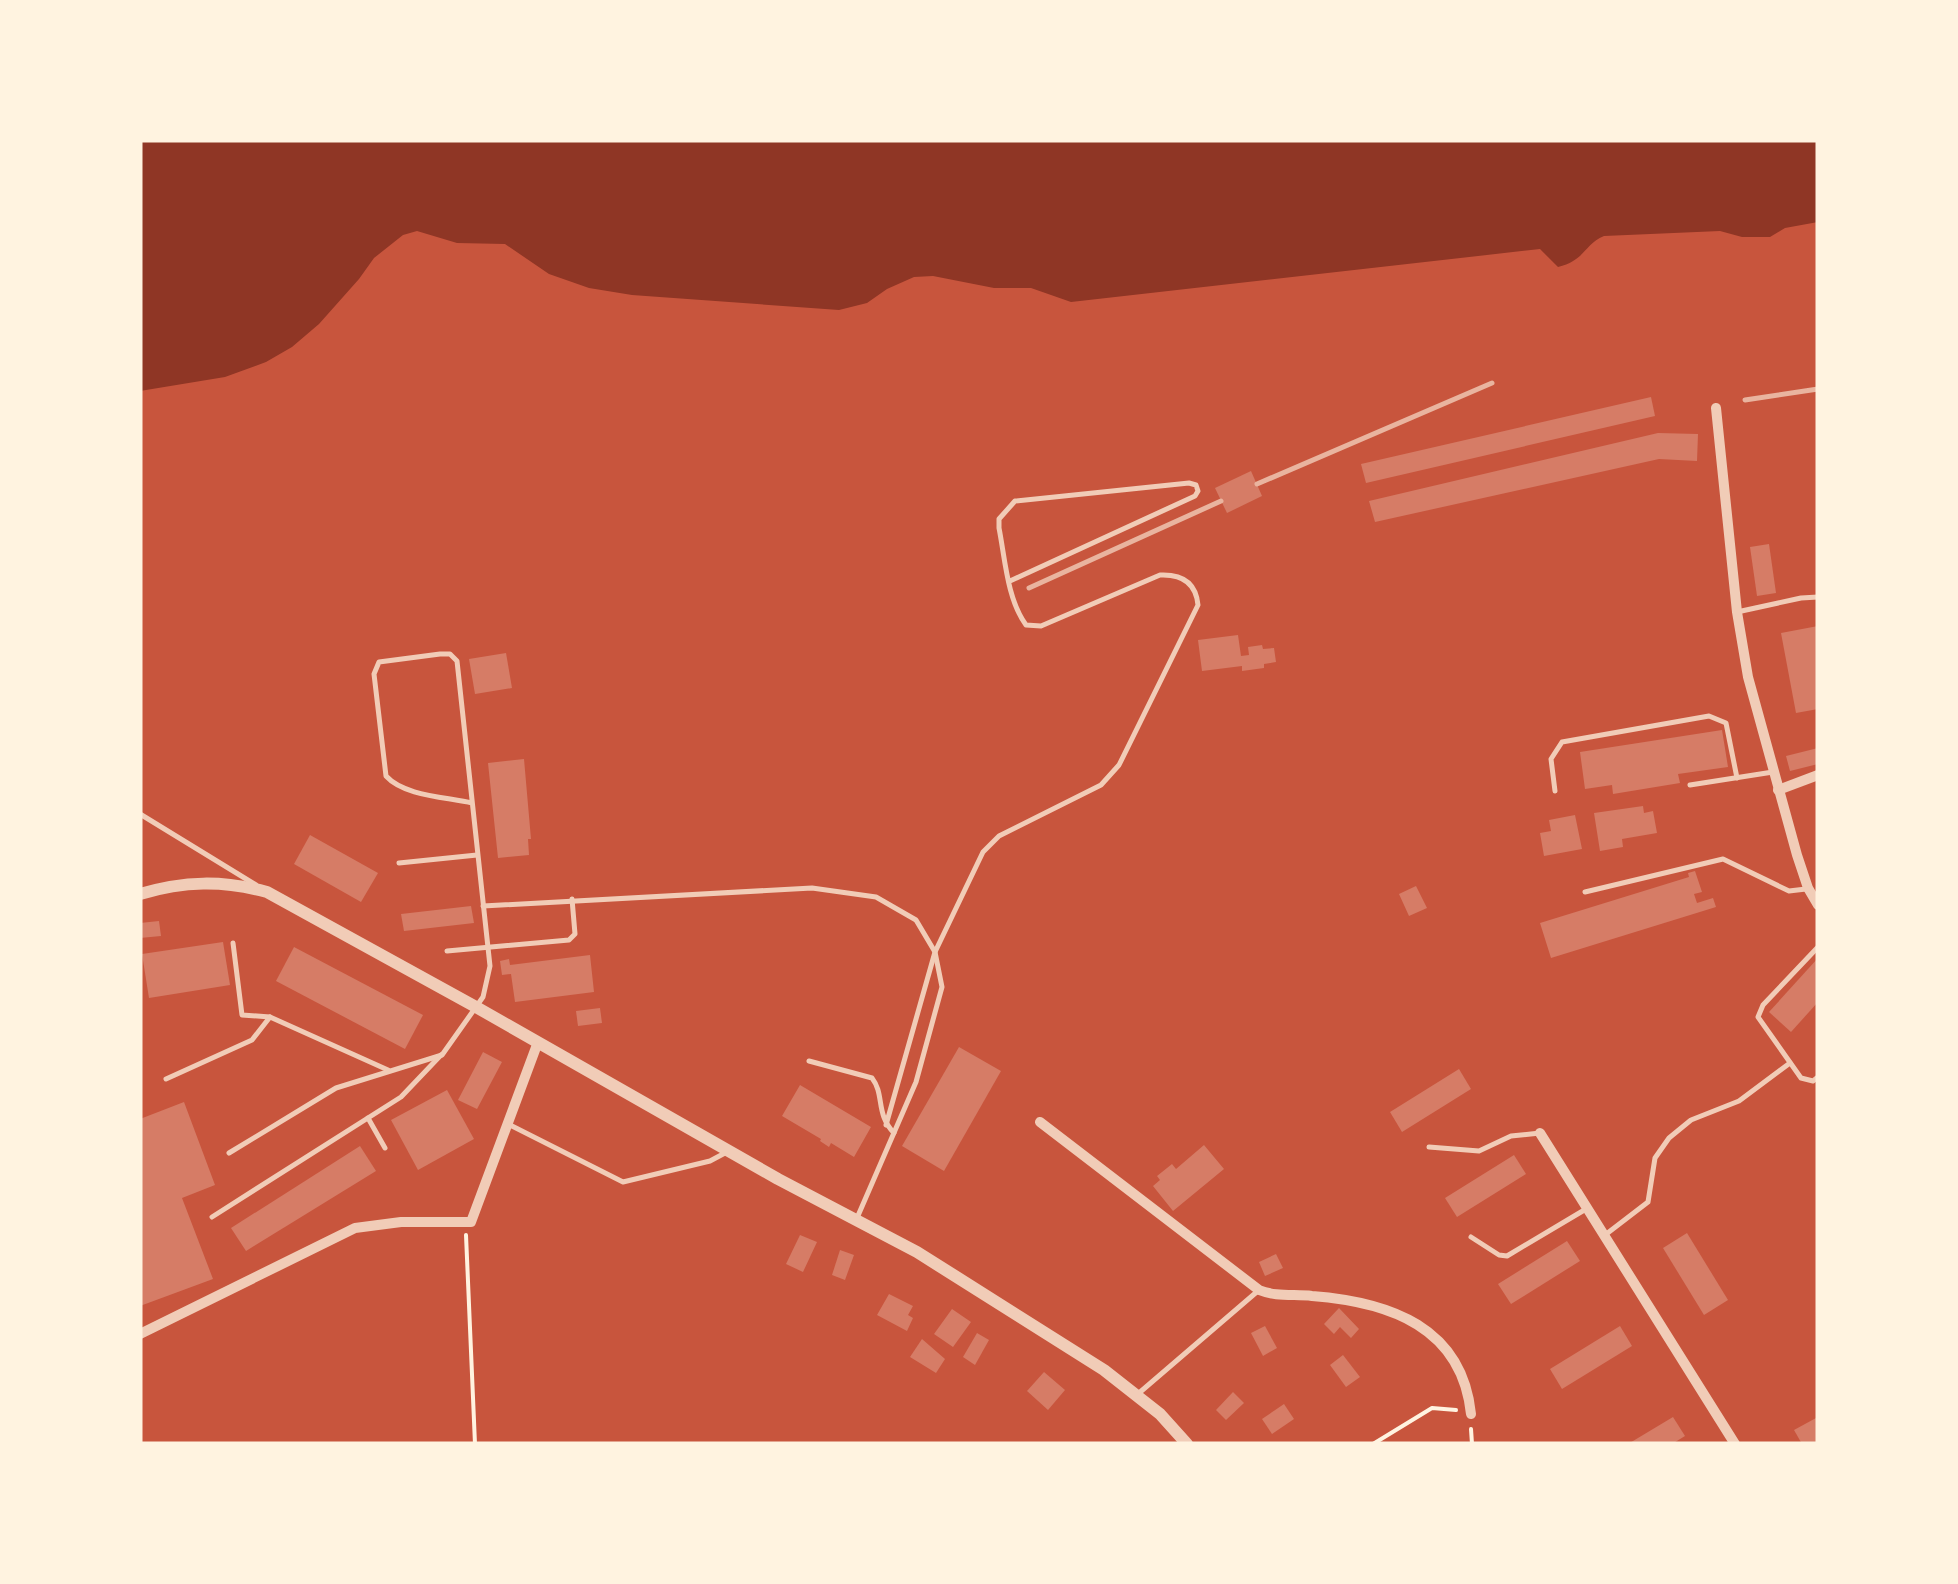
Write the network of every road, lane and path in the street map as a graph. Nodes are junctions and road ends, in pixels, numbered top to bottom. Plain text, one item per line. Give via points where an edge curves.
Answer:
1 (1716, 408) dead end
2 (1010, 581) junction
3 (1818, 597) edge
4 (1737, 612) junction
5 (1773, 772) junction
6 (1818, 775) edge
7 (1737, 778) junction
8 (1690, 785) dead end
9 (1778, 790) junction
10 (1556, 791) dead end
11 (472, 803) junction
12 (140, 814) edge
13 (477, 855) junction
14 (399, 863) dead end
15 (1808, 888) junction
16 (267, 892) junction
17 (1585, 892) dead end
18 (140, 894) edge
19 (572, 899) junction
20 (1818, 905) edge
21 (483, 906) junction
22 (232, 943) dead end
23 (1818, 946) edge
24 (488, 948) junction
25 (447, 951) dead end
26 (935, 952) junction
27 (476, 1007) junction
28 (270, 1017) junction
29 (538, 1042) junction
30 (442, 1055) junction
31 (809, 1061) dead end
32 (1790, 1063) junction
33 (390, 1071) junction
34 (1818, 1078) edge
35 (166, 1080) dead end
36 (368, 1118) junction
37 (1040, 1122) dead end
38 (507, 1124) junction
39 (886, 1125) junction
40 (1540, 1132) joint
41 (894, 1134) junction
42 (1429, 1147) dead end
43 (385, 1148) dead end
44 (729, 1150) junction
45 (229, 1153) dead end
46 (1589, 1208) junction
47 (212, 1217) dead end
48 (857, 1218) junction
49 (471, 1222) junction
50 (1605, 1235) junction
51 (1471, 1237) dead end
52 (1259, 1290) junction
53 (140, 1334) edge
54 (1137, 1395) junction
55 (1471, 1414) joint
56 (475, 1444) edge
57 (1187, 1444) edge
58 (1373, 1444) edge
59 (1735, 1444) edge

1 - 4 street
2 - 2 lane via 999,520 1015,501 1196,485 1195,496
2 - 26 lane via 1020,617 1034,628 1160,575 1190,582 1198,605 1119,765 1101,785 991,843
3 - 4 lane
4 - 5 street
5 - 7 lane
5 - 9 street
6 - 9 street
7 - 8 lane
7 - 10 lane via 1728,727 1710,716 1562,742 1551,760
9 - 15 street
11 - 11 lane via 457,661 440,654 379,662 374,674 386,776 405,788
11 - 13 lane
12 - 16 lane
13 - 14 lane
13 - 21 lane
15 - 17 lane via 1785,890 1724,859
15 - 20 street
16 - 18 street via 203,882
16 - 27 street
19 - 21 lane
19 - 24 lane via 573,938
19 - 26 lane via 776,888 864,894 916,920
21 - 24 lane
22 - 28 lane via 242,1015
23 - 32 lane via 1758,1011
24 - 25 lane
24 - 27 lane via 490,974
26 - 39 lane
26 - 41 lane via 942,987
27 - 29 street
27 - 30 lane
28 - 33 lane
28 - 35 lane via 252,1040
29 - 38 street
29 - 44 street
30 - 33 lane
30 - 36 lane via 401,1097
31 - 39 lane via 872,1078
32 - 34 lane via 1806,1081
32 - 50 lane via 1739,1101 1691,1120 1669,1138 1655,1158 1644,1208
33 - 45 lane via 336,1088
36 - 43 lane
36 - 47 lane
37 - 52 street
38 - 44 lane via 623,1182 710,1161
38 - 49 street
39 - 41 lane
40 - 42 lane via 1478,1151
40 - 46 street
41 - 48 lane
44 - 48 street
46 - 50 street
46 - 51 lane via 1507,1256
48 - 54 street via 1041,1328
49 - 53 street via 355,1228
49 - 56 path via 466,1230
50 - 59 street
52 - 54 lane
52 - 55 street via 1407,1316 1451,1357
54 - 57 street
55 - 58 path via 1432,1408

